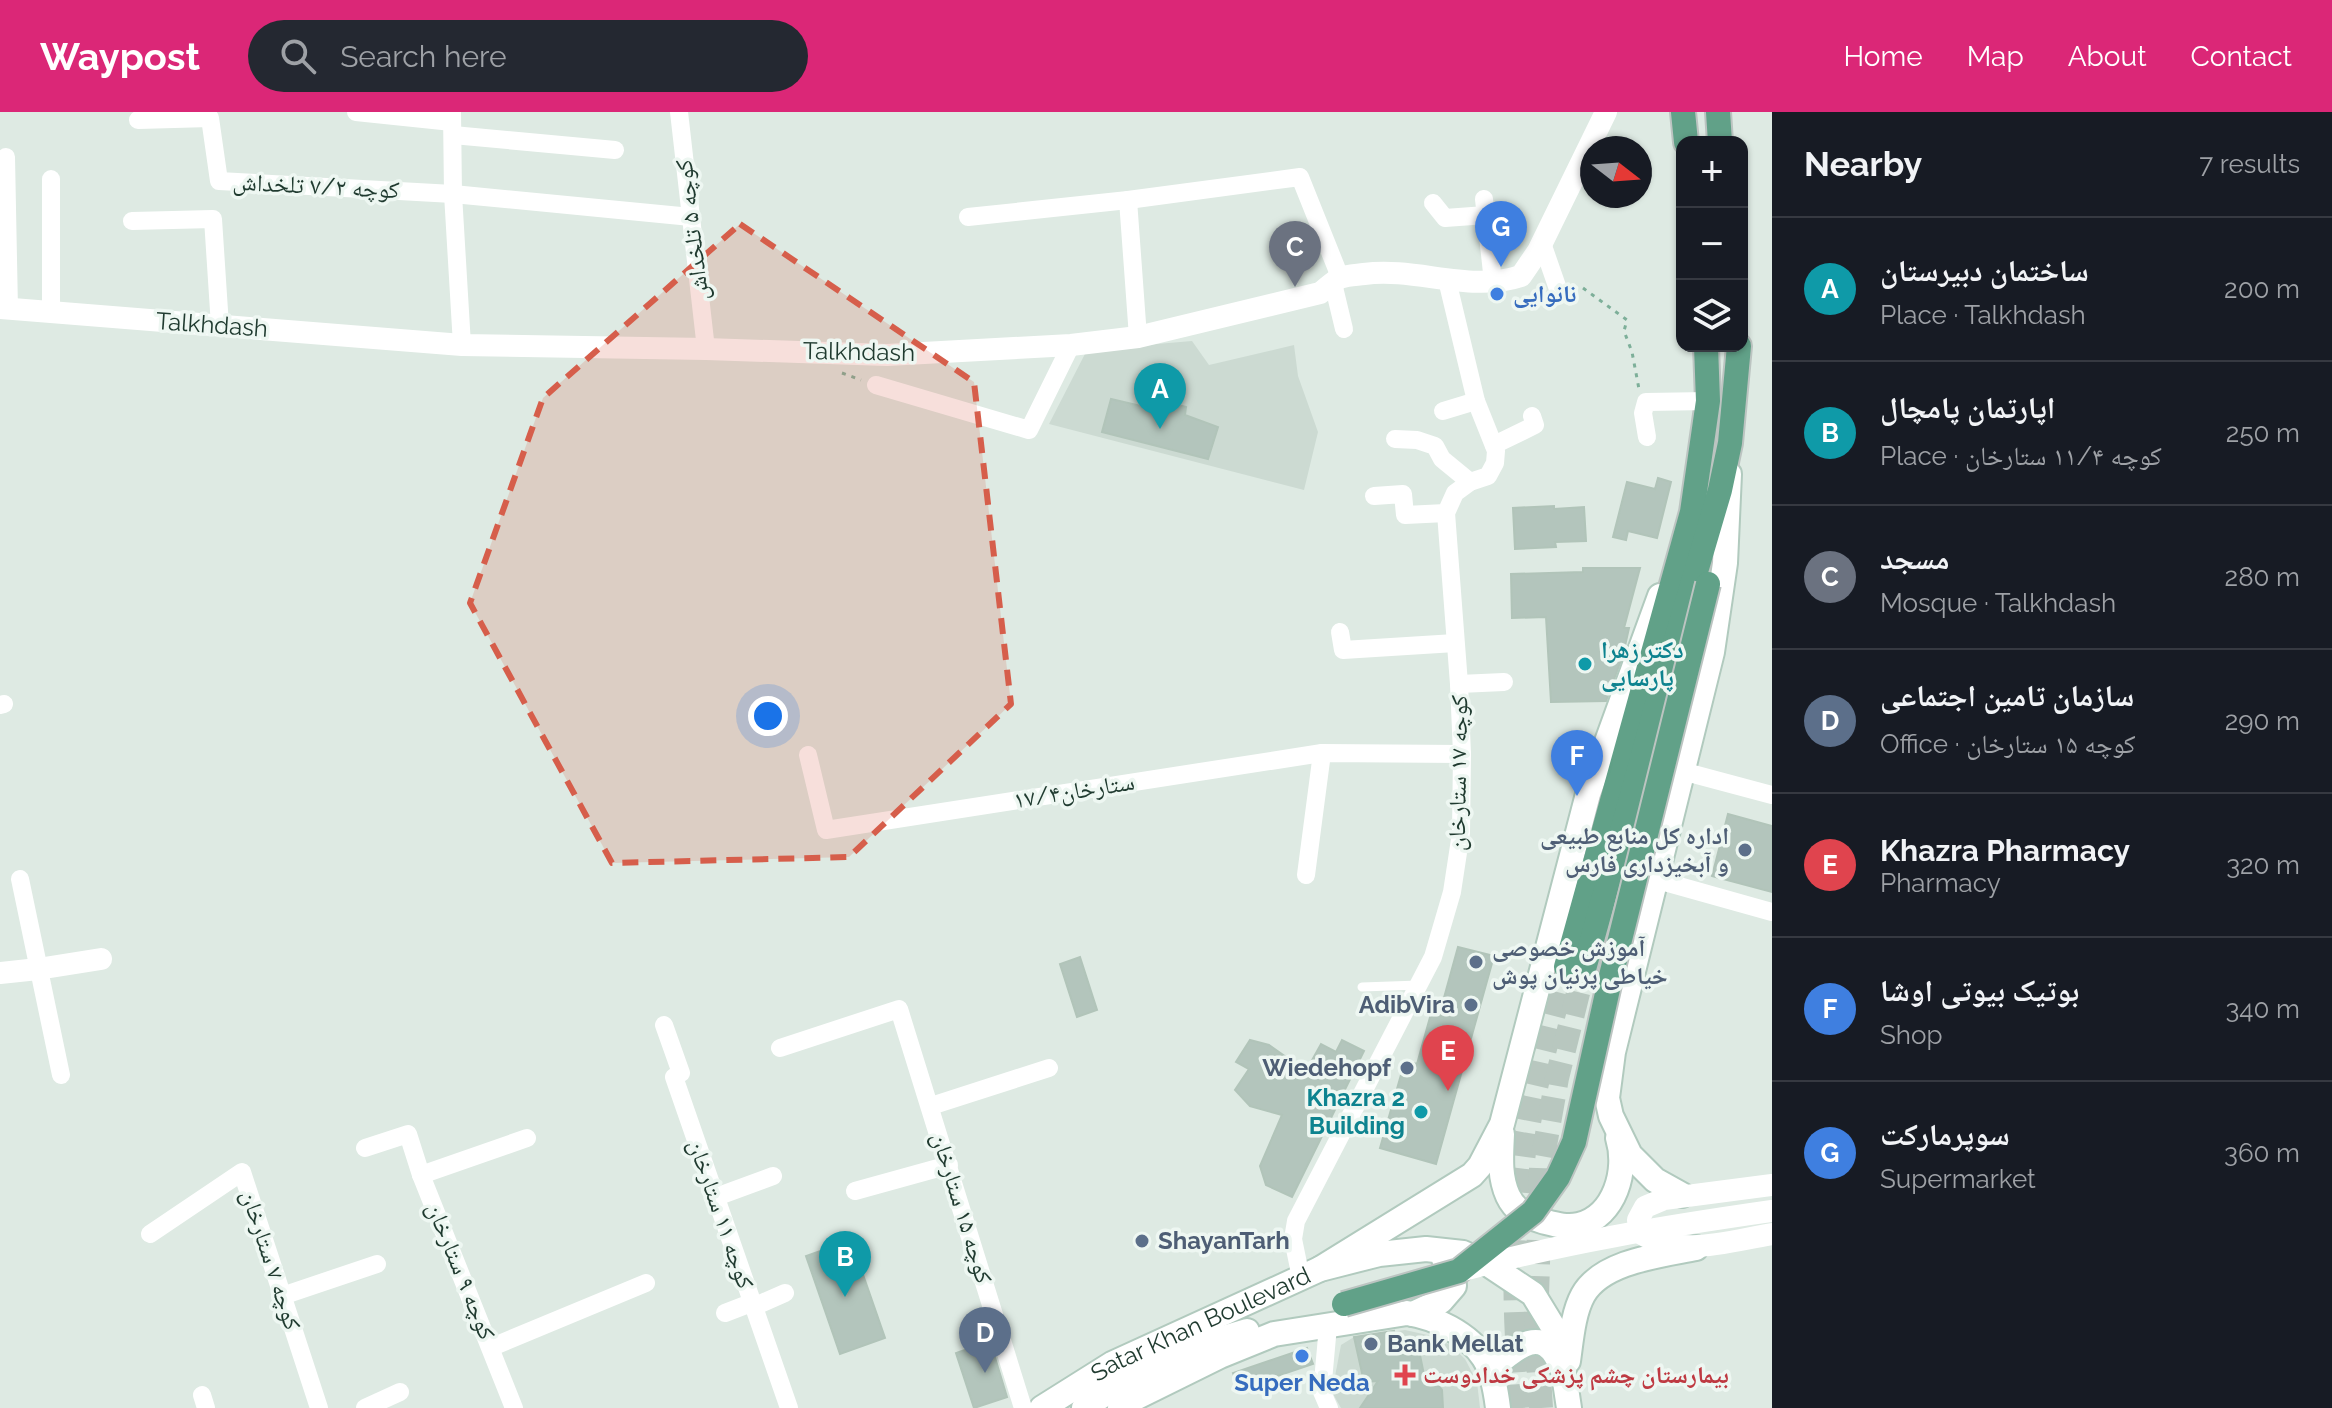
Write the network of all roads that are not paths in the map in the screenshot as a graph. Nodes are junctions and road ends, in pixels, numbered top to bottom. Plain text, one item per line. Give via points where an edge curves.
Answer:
1 (356, 112) edge
2 (679, 112) edge
3 (1606, 112) edge
4 (1683, 112) edge
5 (1718, 112) edge
6 (138, 120) dead end
7 (452, 123) edge
8 (1685, 136) edge
9 (1720, 136) edge
10 (615, 150) dead end
11 (6, 157) dead end
12 (51, 179) dead end
13 (453, 194) junction
14 (1128, 200) junction
15 (1433, 203) dead end
16 (691, 217) junction
17 (968, 217) dead end
18 (132, 221) dead end
19 (1542, 243) junction
20 (1337, 280) junction
21 (1447, 280) junction
22 (1493, 282) junction
23 (1558, 289) road end
24 (5, 309) edge
25 (51, 313) junction
26 (220, 326) junction
27 (1344, 329) dead end
28 (1138, 337) junction
29 (462, 345) junction
30 (1071, 345) junction
31 (706, 349) junction
32 (1706, 352) edge
33 (1738, 352) edge
34 (876, 385) dead end
35 (1476, 401) junction
36 (1708, 401) junction
37 (1443, 411) dead end
38 (1532, 416) dead end
39 (1647, 437) dead end
40 (1395, 439) dead end
41 (1730, 443) junction
42 (1494, 445) junction
43 (1470, 482) junction
44 (1374, 496) dead end
45 (1692, 512) junction
46 (1446, 513) junction
47 (1340, 632) dead end
48 (1455, 643) junction
49 (1504, 682) dead end
50 (1459, 684) junction
51 (1322, 753) junction
52 (1462, 754) junction
53 (808, 755) dead end
54 (1682, 771) junction
55 (1772, 795) edge
56 (1306, 875) dead end
57 (20, 879) dead end
58 (1654, 879) junction
59 (1772, 912) edge
60 (101, 959) dead end
61 (38, 969) junction
62 (0, 973) edge
63 (1419, 985) junction
64 (1362, 987) dead end
65 (664, 1025) dead end
66 (780, 1048) dead end
67 (1049, 1068) dead end
68 (61, 1075) dead end
69 (931, 1106) junction
70 (1611, 1116) junction
71 (1502, 1124) junction
72 (527, 1138) dead end
73 (365, 1148) dead end
74 (949, 1165) junction
75 (421, 1175) junction
76 (773, 1176) dead end
77 (1772, 1185) edge
78 (855, 1191) dead end
79 (1682, 1195) junction
80 (716, 1197) junction
81 (1772, 1211) edge
82 (1561, 1226) junction
83 (150, 1234) dead end
84 (1772, 1234) edge
85 (1696, 1248) junction
86 (1417, 1251) junction
87 (377, 1264) dead end
88 (1459, 1271) junction
89 (1311, 1274) junction
90 (646, 1283) dead end
91 (785, 1293) dead end
92 (282, 1296) junction
93 (752, 1305) junction
94 (725, 1313) dead end
95 (1413, 1314) junction
96 (1328, 1326) junction
97 (492, 1347) junction
98 (1490, 1370) junction
99 (1565, 1376) junction
100 (400, 1392) dead end
101 (319, 1408) edge
102 (365, 1408) edge
103 (514, 1408) edge
104 (789, 1408) edge
105 (1023, 1408) edge
106 (1042, 1408) edge
107 (1084, 1408) edge
108 (1120, 1408) edge
109 (1329, 1408) edge
110 (1498, 1408) edge
111 (1569, 1408) edge

1 - 7 street
2 - 16 street, کوچه ۵ تلخداش
3 - 19 street, Talkhdash
4 - 8 main road
5 - 9 main road
6 - 13 street, کوچه ۷/۲ تلخداش via 210,118 219,181
7 - 10 street
7 - 13 street
11 - 24 street
12 - 25 street
13 - 16 street
13 - 29 street
14 - 17 street
14 - 20 street via 1300,177
14 - 28 street
15 - 22 street via 1445,218 1485,207
16 - 31 street, کوچه ۵ تلخداش
18 - 26 street via 213,219
19 - 22 street, Talkhdash via 1521,276
19 - 23 street
20 - 21 street, Talkhdash via 1382,271
20 - 27 street
20 - 28 street, Talkhdash via 1320,293
21 - 22 street, Talkhdash
21 - 35 street
24 - 25 street, Talkhdash
25 - 26 street, Talkhdash
26 - 29 street, Talkhdash
28 - 30 street, Talkhdash
29 - 31 street, Talkhdash
30 - 31 street, Talkhdash via 887,355
30 - 34 street via 1029,430
32 - 36 main road
33 - 41 main road
35 - 37 street
35 - 42 street
36 - 39 street via 1646,402
36 - 45 main road
38 - 42 street via 1535,425
40 - 43 street via 1435,446 1442,459
41 - 45 main road via 1575,968
41 - 54 main road via 1721,604
41 - 88 main road, bridge via 1708,584 1574,1142 1533,1212
42 - 43 street via 1495,463 1488,476
43 - 46 street via 1455,493
44 - 46 street via 1403,494 1405,515
45 - 71 main road via 1588,794
46 - 48 street, کوچه ۱۷ ستارخان
47 - 48 street via 1343,650
48 - 50 street, کوچه ۱۷ ستارخان
49 - 50 street
50 - 52 street, کوچه ۱۷ ستارخان
51 - 52 street, ستارخان۱۷/۴
51 - 53 street, ستارخان۱۷/۴ via 826,830
51 - 56 street
52 - 63 street, کوچه ۱۷ ستارخان via 1461,833 1452,892
54 - 55 street
54 - 58 main road
57 - 61 street
58 - 59 street
58 - 70 main road via 1613,1052 1607,1098
60 - 61 street
61 - 62 street
61 - 68 street
63 - 64 lane
63 - 89 street, کوچه ۱۷ ستارخان via 1296,1221 1293,1239
65 - 80 street, کوچه ۱۱ ستارخان via 681,1073 674,1077
66 - 69 street, کوچه ۱۵ ستارخان via 899,1009
67 - 69 street
69 - 74 street, کوچه ۱۵ ستارخان
70 - 79 main road via 1630,1155 1655,1180
70 - 82 main road via 1622,1149 1619,1185 1589,1221
71 - 82 main road via 1500,1168 1513,1206 1525,1216
71 - 89 main road via 1472,1175
72 - 75 street
73 - 75 street, کوچه ۹ ستارخان via 408,1134
74 - 78 street
74 - 105 street, کوچه ۱۵ ستارخان
75 - 97 street, کوچه ۹ ستارخان
76 - 80 street
77 - 79 street
79 - 85 street via 1645,1207 1638,1226 1648,1238
80 - 93 street, کوچه ۱۱ ستارخان
81 - 88 street, bridge via 1632,1232
82 - 85 main road via 1625,1242
83 - 92 street, کوچه ۷ ستارخان via 242,1172
84 - 85 street
85 - 99 main road via 1622,1265 1593,1282 1579,1304
86 - 89 main road via 1379,1254
86 - 95 main road via 1448,1262 1454,1286 1441,1301
86 - 99 main road via 1463,1253 1533,1294 1558,1335
87 - 92 street
88 - 107 main road, Satar Khan Boulevard, bridge via 1206,1342
89 - 106 main road, Satar Khan Boulevard via 1112,1364
90 - 97 street
91 - 93 street
92 - 101 street, کوچه ۷ ستارخان
93 - 94 street
93 - 104 street, کوچه ۱۱ ستارخان
95 - 96 main road
95 - 98 main road via 1462,1337
96 - 108 main road via 1274,1334
96 - 109 street via 1322,1392
97 - 103 street, کوچه ۹ ستارخان
98 - 99 main road via 1518,1345 1536,1342 1558,1357
98 - 110 main road
99 - 111 main road
100 - 102 street

